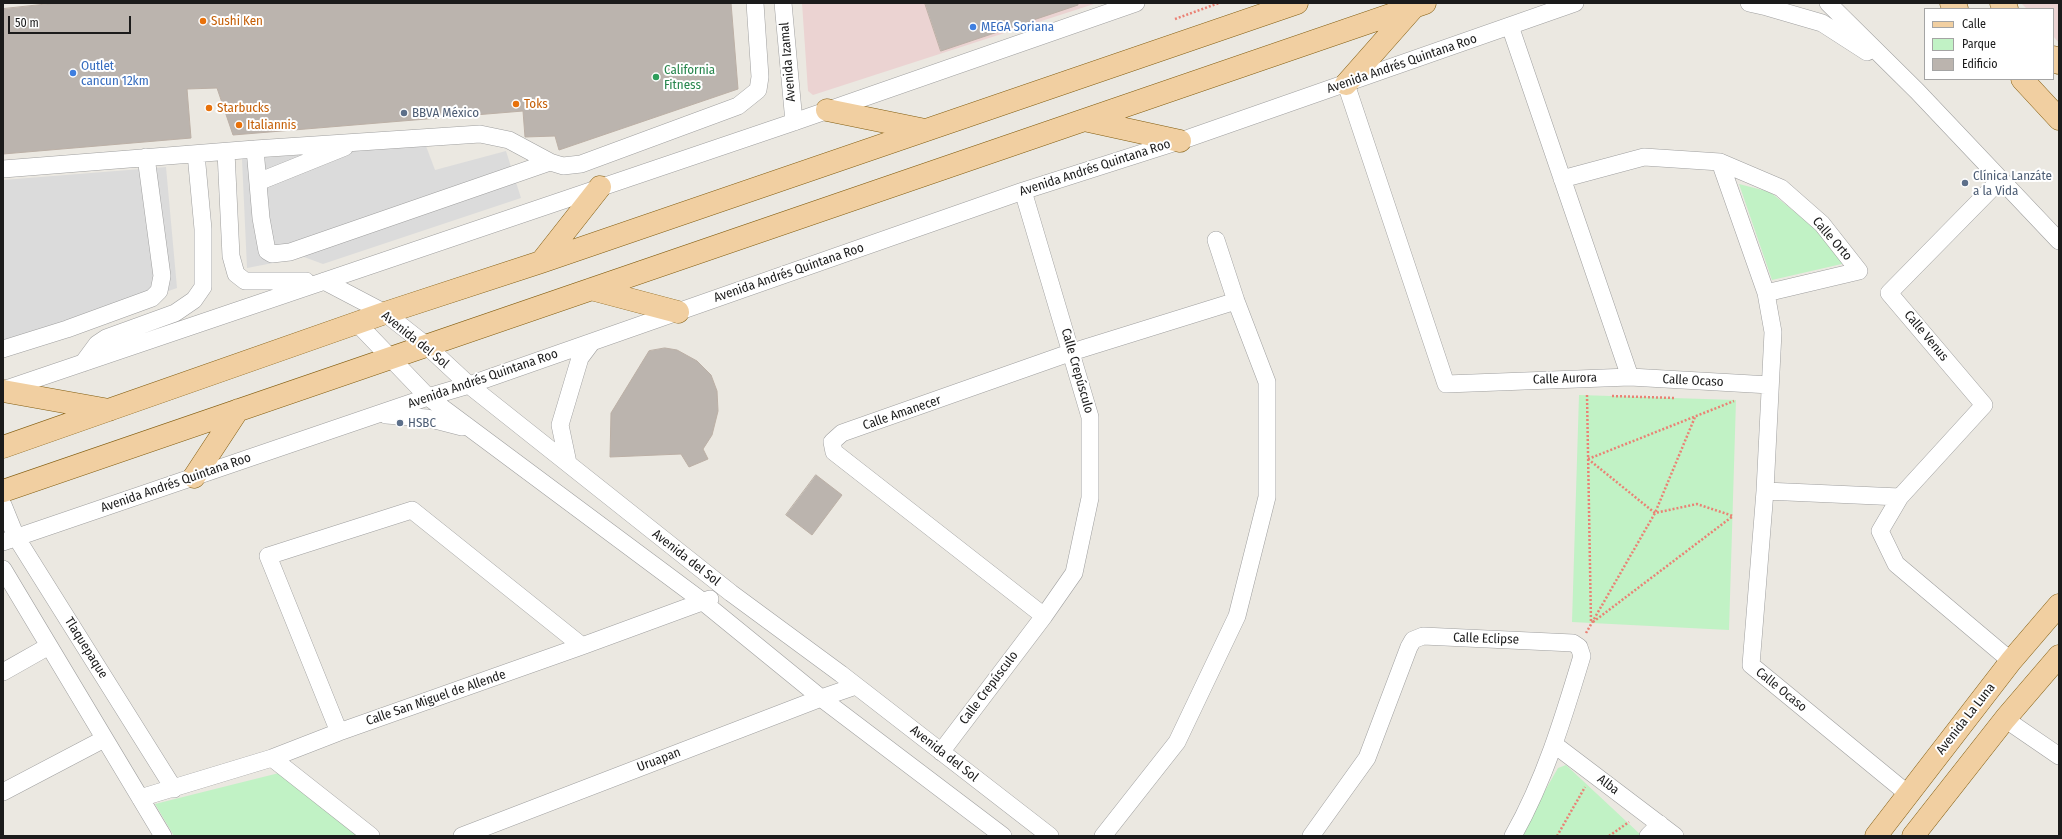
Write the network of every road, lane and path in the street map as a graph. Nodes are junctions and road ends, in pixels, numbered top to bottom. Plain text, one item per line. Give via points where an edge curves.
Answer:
1 (755, 3) edge
2 (783, 3) edge
3 (1136, 3) edge
4 (1219, 3) edge
5 (1298, 3) edge
6 (1575, 3) edge
7 (1748, 3) edge
8 (1828, 3) edge
9 (1420, 5) edge
10 (1175, 19) dead end
11 (1510, 26) junction
12 (2023, 80) edge
13 (1346, 84) junction
14 (1917, 91) junction
15 (827, 110) junction
16 (2059, 119) edge
17 (1082, 120) junction
18 (794, 122) junction
19 (926, 130) junction
20 (1180, 141) junction
21 (358, 142) junction
22 (255, 149) junction
23 (226, 152) junction
24 (196, 154) junction
25 (146, 157) junction
26 (550, 162) junction
27 (1720, 162) junction
28 (3, 170) edge
29 (1562, 179) junction
30 (2000, 180) junction
31 (258, 182) junction
32 (600, 187) junction
33 (1023, 191) junction
34 (1216, 240) dead end
35 (2059, 241) edge
36 (540, 262) junction
37 (324, 281) junction
38 (591, 289) junction
39 (1766, 294) junction
40 (1236, 301) junction
41 (678, 312) junction
42 (385, 313) junction
43 (358, 324) junction
44 (592, 342) junction
45 (427, 346) junction
46 (3, 349) edge
47 (1072, 352) junction
48 (392, 358) junction
49 (83, 363) junction
50 (1630, 377) junction
51 (469, 385) junction
52 (1770, 385) junction
53 (3, 391) edge
54 (1586, 395) junction
55 (1594, 395) dead end
56 (1610, 396) dead end
57 (428, 397) junction
58 (1681, 398) dead end
59 (1728, 400) dead end
60 (110, 410) junction
61 (238, 410) junction
62 (378, 414) junction
63 (1695, 416) junction
64 (471, 430) junction
65 (3, 447) edge
66 (1588, 459) junction
67 (568, 463) junction
68 (194, 477) junction
69 (3, 491) edge
70 (1766, 491) junction
71 (1900, 497) junction
72 (3, 505) edge
73 (1655, 513) junction
74 (9, 540) edge
75 (3, 570) edge
76 (731, 593) junction
77 (702, 601) junction
78 (2059, 605) edge
79 (1044, 616) junction
80 (1591, 624) junction
81 (49, 646) junction
82 (582, 646) junction
83 (2059, 656) edge
84 (2011, 661) junction
85 (3, 672) edge
86 (856, 686) junction
87 (821, 698) junction
88 (2005, 719) junction
89 (338, 732) junction
90 (104, 739) junction
91 (1555, 745) junction
92 (941, 752) junction
93 (2059, 756) edge
94 (272, 758) junction
95 (1587, 783) dead end
96 (174, 789) junction
97 (3, 792) edge
98 (1908, 794) junction
99 (140, 798) junction
100 (1624, 817) dead end
101 (1629, 822) junction
102 (1660, 824) junction
103 (1641, 831) edge
104 (1917, 835) edge
105 (163, 836) edge
106 (371, 836) edge
107 (462, 836) edge
108 (1003, 836) edge
109 (1050, 836) edge
110 (1103, 836) edge
111 (1311, 836) edge
112 (1513, 836) edge
113 (1557, 836) edge
114 (1609, 836) edge
115 (1675, 836) edge
116 (1876, 836) edge

1 - 26 street via 760,77 758,90 738,106 581,164 563,166
2 - 18 street, Avenida Izamal
3 - 15 street
4 - 10 path
5 - 19 main road
6 - 11 street, Avenida Andrés Quintana Roo
7 - 14 street via 1822,23 1867,51
8 - 14 street
9 - 13 main road
9 - 17 main road
11 - 13 street, Avenida Andrés Quintana Roo
11 - 29 street
12 - 16 main road
13 - 20 street, Avenida Andrés Quintana Roo
13 - 50 street, Calle Aurora via 1446,384
14 - 30 street
15 - 18 street
15 - 19 main road
17 - 20 main road
17 - 38 main road
18 - 32 street
19 - 36 main road
20 - 33 street, Avenida Andrés Quintana Roo
21 - 22 street
21 - 26 street via 480,134 509,140
21 - 31 street
22 - 23 street
22 - 31 street
23 - 24 street
23 - 37 street via 232,256 236,274 245,282
24 - 25 street
24 - 49 street via 203,229 203,287 194,300 175,313 96,344
25 - 28 street
25 - 46 street via 162,276 159,291 152,298
26 - 31 street via 290,252 272,254 267,251
27 - 29 street, Calle Orto via 1644,157
27 - 39 street
27 - 39 street, Calle Orto via 1781,188 1822,224 1859,271
29 - 50 street
30 - 35 street
30 - 71 street, Calle Venus via 1889,293 1984,405
32 - 36 main road
32 - 37 street
33 - 41 street, Avenida Andrés Quintana Roo
33 - 47 street, Calle Crepúsculo
34 - 40 street
36 - 42 main road
37 - 42 street, Avenida del Sol
37 - 49 street
38 - 41 main road
38 - 45 main road
39 - 52 street via 1773,332
40 - 47 street, Calle Amanecer
40 - 110 street via 1267,382 1267,497 1237,616 1177,742
41 - 44 street, Avenida Andrés Quintana Roo
42 - 43 main road
42 - 45 street, Avenida del Sol
43 - 48 street, Avenida del Sol
43 - 60 main road
44 - 51 street, Avenida Andrés Quintana Roo
44 - 67 street via 580,358 560,425
45 - 48 main road
45 - 51 street, Avenida del Sol
47 - 79 street, Calle Crepúsculo via 1090,417 1090,498 1074,573
47 - 79 street, Calle Amanecer via 842,434 832,442 834,452
48 - 57 street, Avenida del Sol
48 - 61 main road
49 - 53 street
50 - 52 street, Calle Ocaso
51 - 57 street, Avenida Andrés Quintana Roo
51 - 67 street, Avenida del Sol
52 - 70 street, Calle Ocaso
53 - 60 main road
54 - 55 path
54 - 66 path
54 - 80 path
56 - 58 path
57 - 62 street, Avenida Andrés Quintana Roo
57 - 64 street, Avenida del Sol
59 - 63 path via 1736,400
60 - 65 main road
61 - 68 main road
61 - 69 main road
62 - 64 street via 427,418
62 - 68 street, Avenida Andrés Quintana Roo
63 - 66 path
63 - 73 path
64 - 77 street, Avenida del Sol
66 - 73 path
66 - 80 path
67 - 76 street, Avenida del Sol
68 - 74 street, Avenida Andrés Quintana Roo
70 - 71 street
70 - 98 street, Calle Ocaso via 1751,665
71 - 84 street via 1880,531 1896,564
72 - 74 street, Tlaquepaque
73 - 80 path
73 - 80 path via 1697,504 1733,516
74 - 96 street, Tlaquepaque
75 - 81 street
76 - 77 street, Calle San Miguel de Allende
76 - 86 street, Avenida del Sol
77 - 82 street, Calle San Miguel de Allende
77 - 87 street, Avenida del Sol
78 - 84 main road, Avenida La Luna
79 - 92 street, Calle Crepúsculo
81 - 85 street
81 - 90 street
82 - 89 street, Calle San Miguel de Allende
82 - 89 street via 412,510 268,556
83 - 88 main road
84 - 98 main road, Avenida La Luna
86 - 87 street, Uruapan
86 - 92 street, Avenida del Sol
87 - 107 street, Uruapan
87 - 108 street, Avenida del Sol
88 - 93 street
88 - 104 main road
89 - 94 street, Calle San Miguel de Allende
90 - 97 street
90 - 99 street
91 - 102 street, Alba
91 - 111 street, Calle Eclipse via 1582,656 1579,648 1573,643 1423,636 1413,640 1408,647 1367,758
91 - 112 street, Calle Eclipse via 1532,802
92 - 109 street, Avenida del Sol
94 - 96 street, Calle San Miguel de Allende
94 - 106 street
95 - 113 path
96 - 99 street, Calle San Miguel de Allende
98 - 116 main road, Avenida La Luna
99 - 105 street
100 - 101 path
101 - 103 path
101 - 114 path
102 - 103 street
102 - 115 street, Alba

